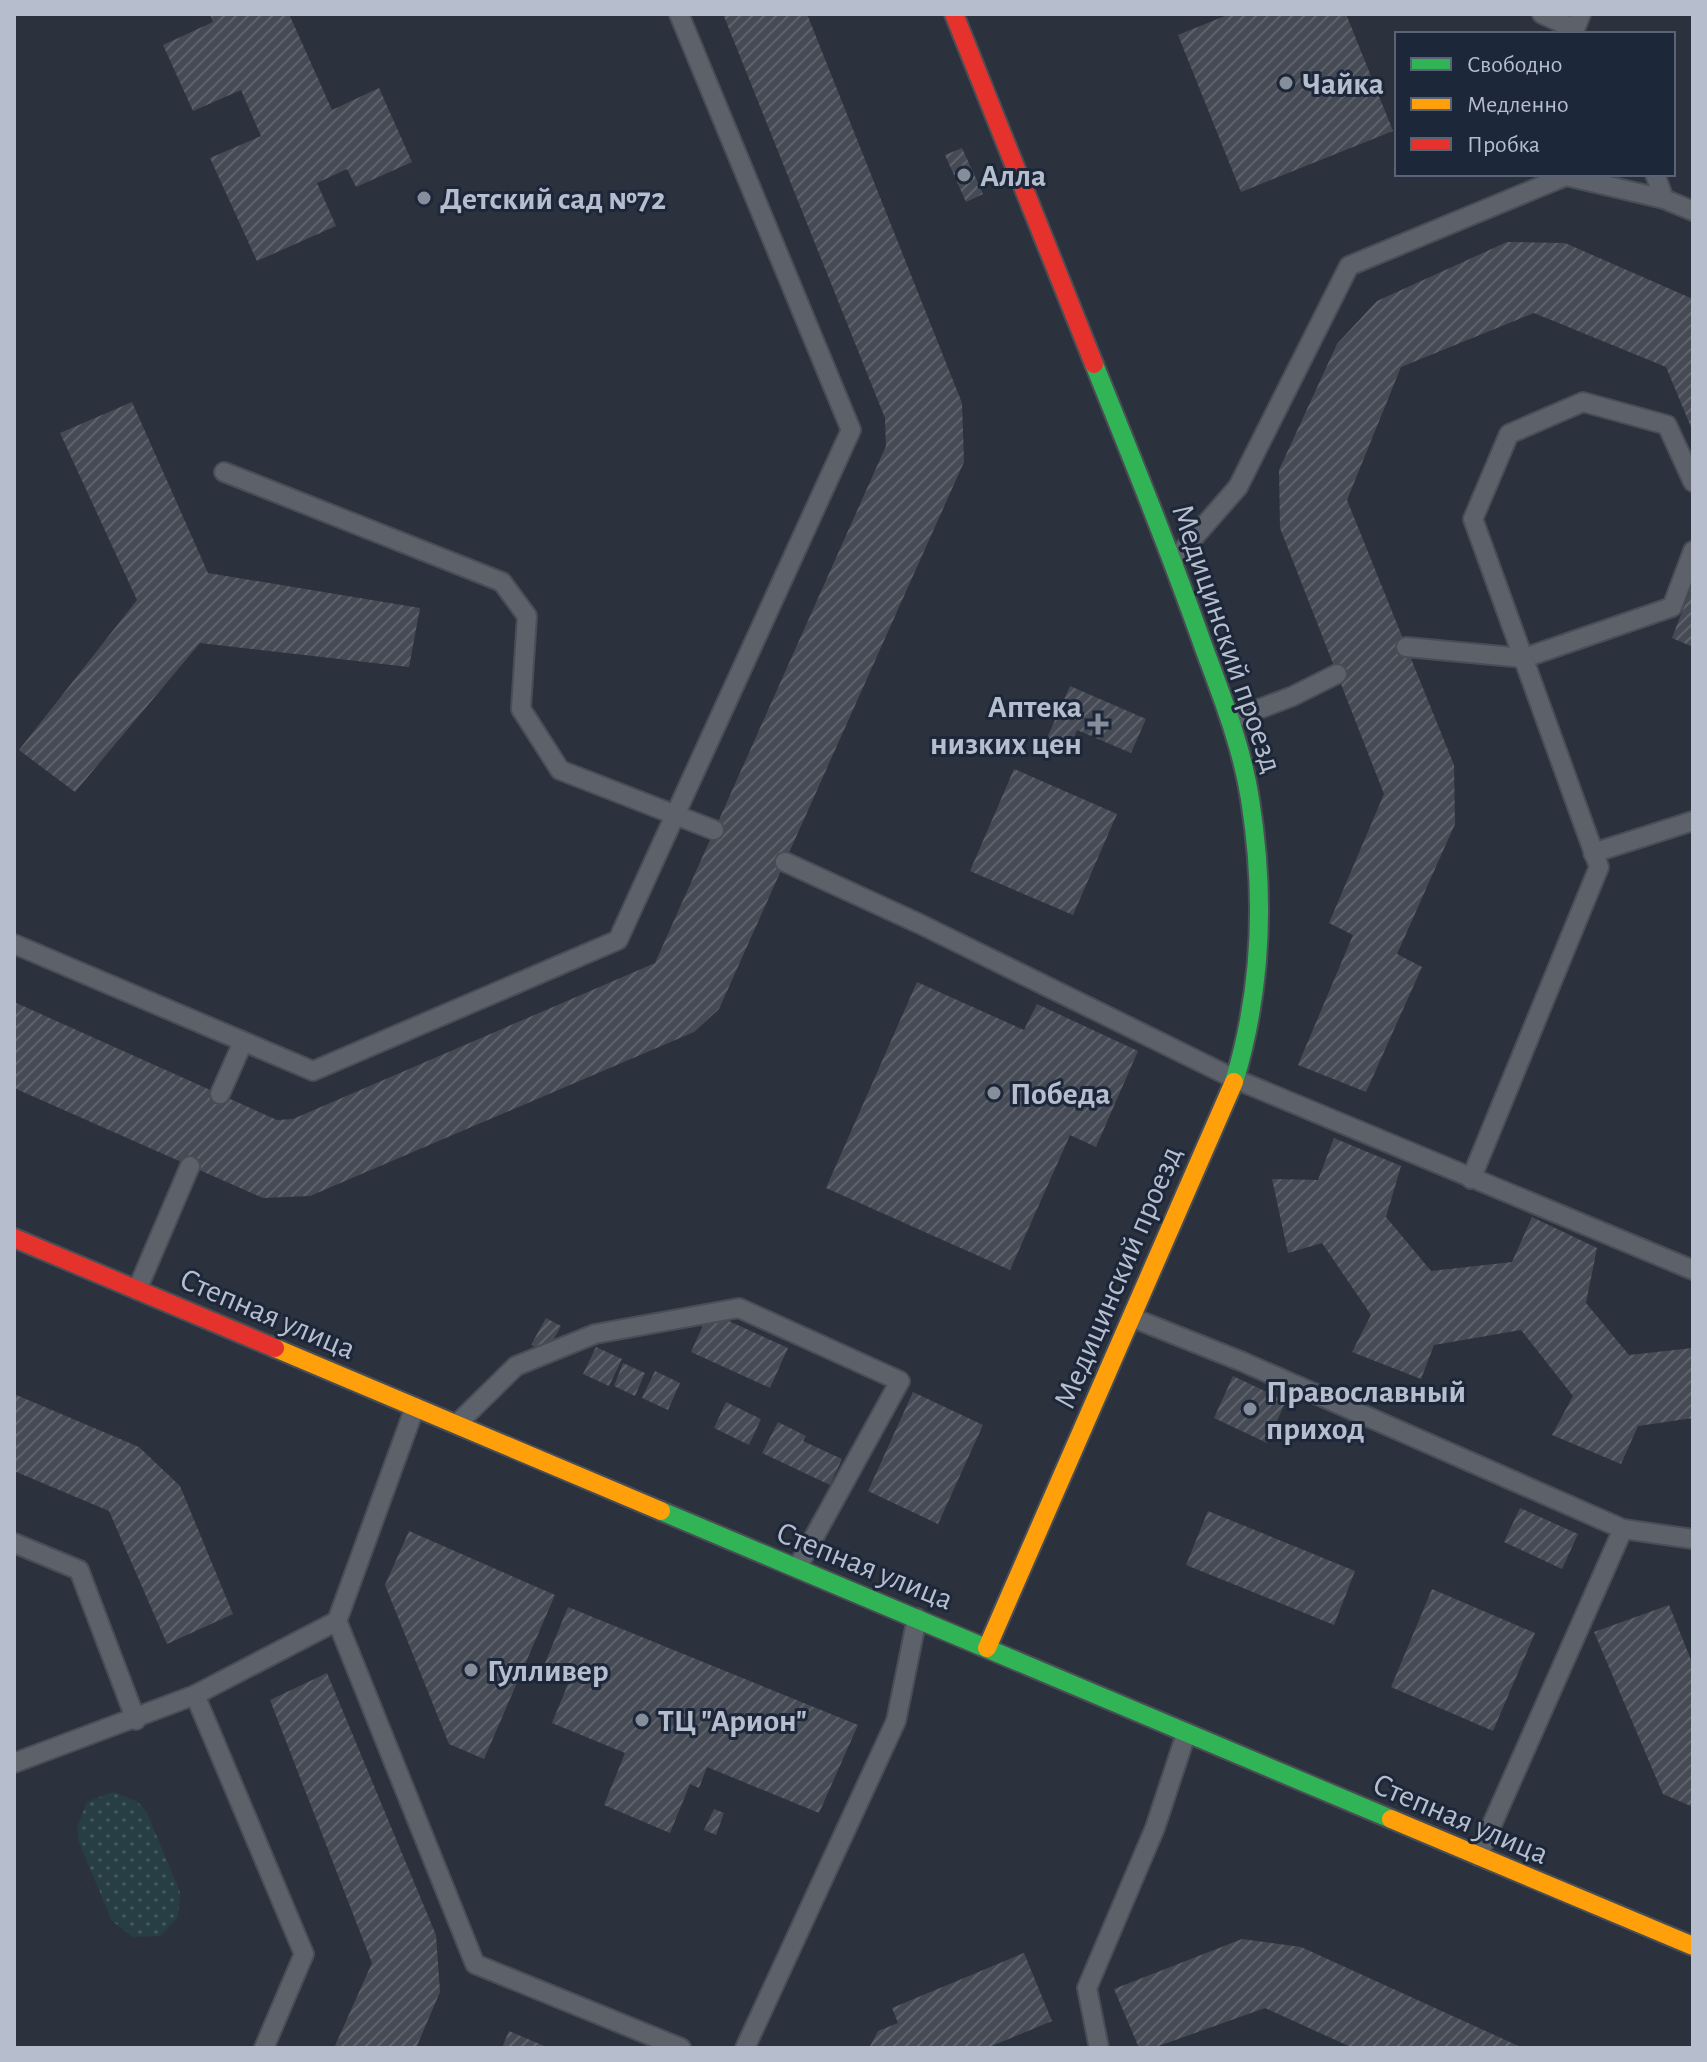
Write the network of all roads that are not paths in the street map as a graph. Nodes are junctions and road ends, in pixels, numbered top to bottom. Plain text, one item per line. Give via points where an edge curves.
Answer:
1 (680, 14) edge
2 (954, 14) edge
3 (1542, 14) edge
4 (1579, 26) edge
5 (1656, 176) edge
6 (1664, 199) junction
7 (1693, 211) edge
8 (224, 472) dead end
9 (1693, 482) edge
10 (1693, 551) edge
11 (1173, 561) junction
12 (1406, 647) dead end
13 (1524, 658) junction
14 (1337, 674) dead end
15 (1230, 720) junction
16 (679, 813) junction
17 (1693, 821) edge
18 (714, 830) dead end
19 (1593, 853) junction
20 (785, 862) dead end
21 (14, 944) edge
22 (243, 1042) junction
23 (1235, 1079) junction
24 (220, 1094) dead end
25 (190, 1166) dead end
26 (1471, 1179) junction
27 (14, 1238) edge
28 (1693, 1270) edge
29 (137, 1290) junction
30 (1133, 1318) junction
31 (415, 1407) junction
32 (456, 1425) junction
33 (1623, 1529) junction
34 (1693, 1539) edge
35 (14, 1543) edge
36 (796, 1570) junction
37 (917, 1618) junction
38 (337, 1621) junction
39 (987, 1648) junction
40 (195, 1695) junction
41 (136, 1720) junction
42 (1186, 1734) junction
43 (14, 1763) edge
44 (1477, 1858) junction
45 (1693, 1946) edge
46 (264, 2048) edge
47 (681, 2048) edge
48 (745, 2048) edge
49 (1099, 2048) edge

1 - 16 lane via 851,430
2 - 11 street, Медицинский проезд
3 - 4 lane
5 - 6 lane
6 - 7 lane
6 - 11 lane via 1566,176 1349,266 1238,487
8 - 16 lane via 502,582 527,616 521,709 560,770
9 - 13 lane via 1667,425 1583,402 1509,434 1473,519
10 - 13 lane via 1672,607
11 - 15 street, Медицинский проезд
12 - 13 lane
13 - 19 lane
14 - 15 lane
15 - 23 street, Медицинский проезд via 1250,796 1259,873 1259,961
16 - 18 lane
16 - 22 lane via 618,940 313,1071
17 - 19 lane
19 - 26 lane via 1599,867
20 - 23 lane
21 - 22 lane
22 - 24 lane
23 - 26 lane
23 - 30 street, Медицинский проезд
25 - 29 lane
26 - 28 lane
27 - 29 street, Степная улица
29 - 31 street, Степная улица
30 - 33 lane
30 - 39 street, Медицинский проезд
31 - 32 street, Степная улица
31 - 38 lane
32 - 36 street, Степная улица
32 - 36 lane via 516,1366 595,1334 739,1308 900,1381
33 - 34 lane
33 - 44 lane
35 - 41 lane via 79,1570
36 - 37 street, Степная улица
37 - 39 street, Степная улица
37 - 48 lane via 896,1721
38 - 40 lane
38 - 47 lane via 475,1964
39 - 42 street, Степная улица
40 - 41 lane
40 - 46 lane via 304,1954
41 - 43 lane
42 - 44 street, Степная улица
42 - 49 lane via 1155,1828 1087,1988
44 - 45 street, Степная улица

